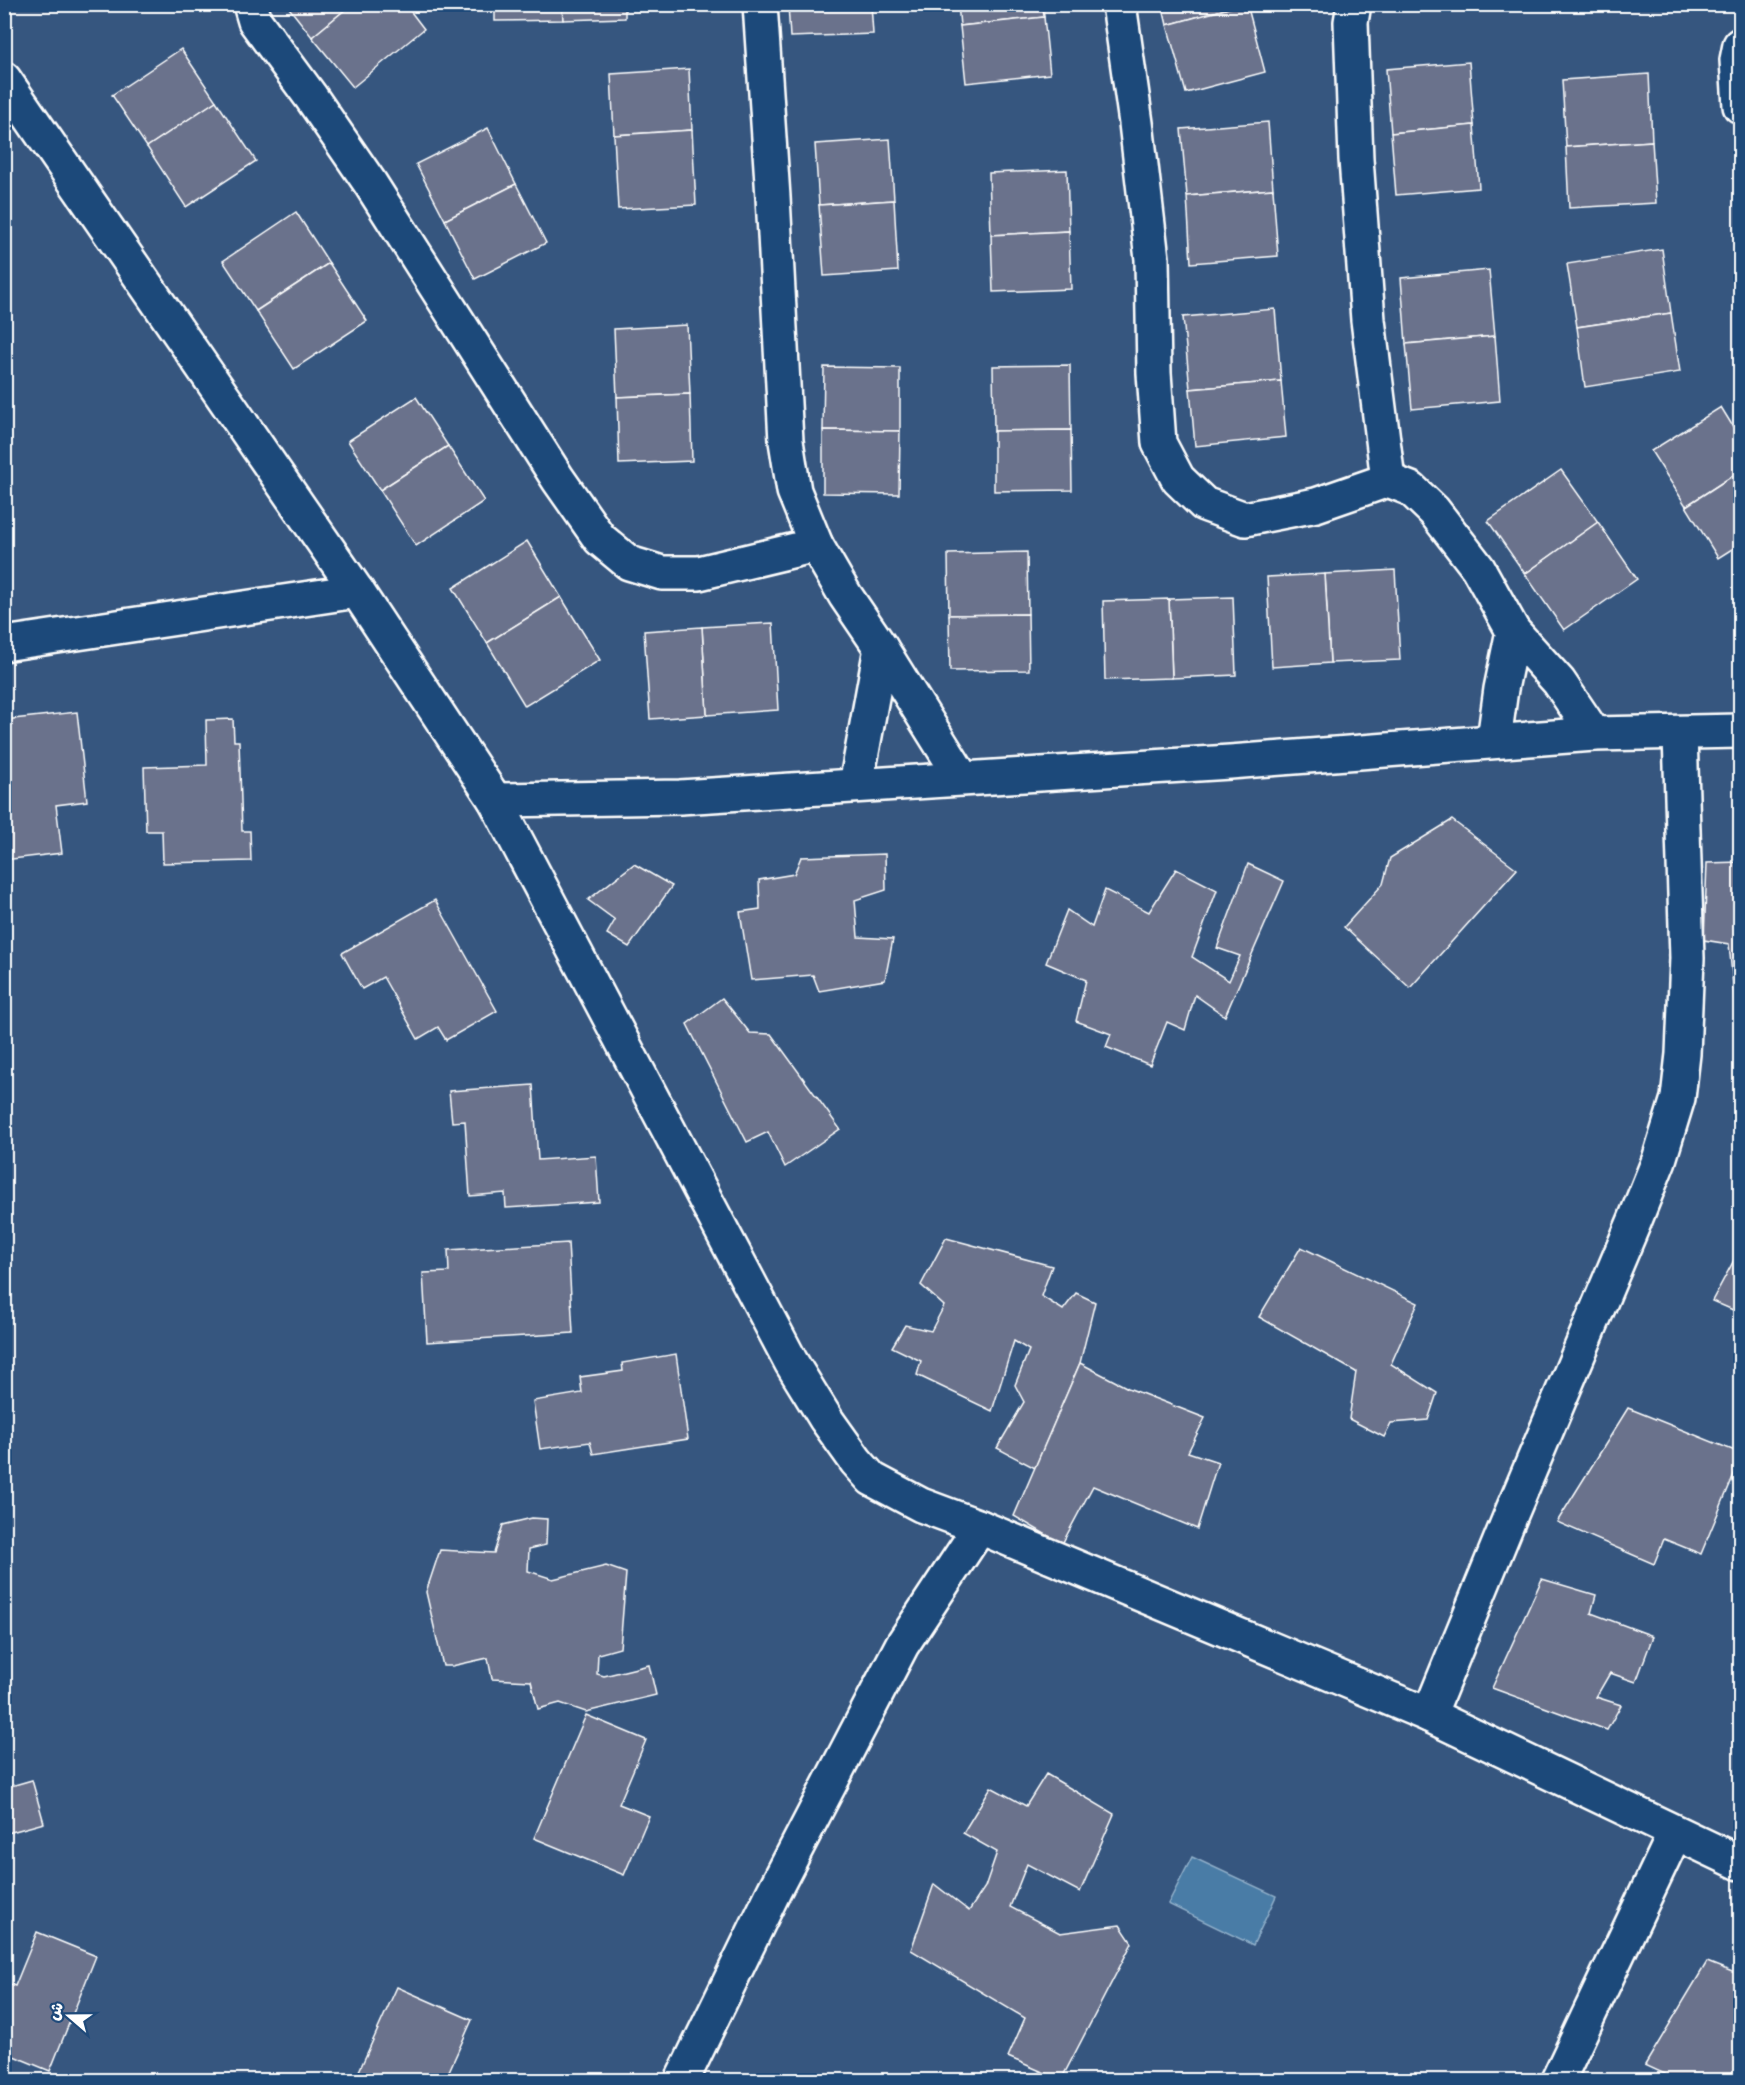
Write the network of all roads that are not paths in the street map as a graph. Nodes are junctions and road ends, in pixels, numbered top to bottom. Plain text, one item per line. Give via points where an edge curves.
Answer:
1 (250, 4) edge
2 (760, 4) edge
3 (1119, 4) edge
4 (1354, 4) edge
5 (1740, 45) edge
6 (4, 79) edge
7 (1740, 106) edge
8 (1388, 480) junction
9 (816, 545) junction
10 (357, 591) junction
11 (1513, 631) junction
12 (4, 644) edge
13 (881, 648) junction
14 (1740, 731) edge
15 (1594, 734) junction
16 (1680, 734) junction
17 (1494, 740) junction
18 (962, 778) junction
19 (856, 785) junction
20 (495, 800) junction
21 (980, 1527) junction
22 (1429, 1715) junction
23 (1675, 1833) junction
24 (1740, 1863) edge
25 (682, 2080) edge
26 (1558, 2080) edge

1 - 9 street via 255,21 370,183 600,539 629,563 662,573 699,573
2 - 9 street via 786,441 794,491
3 - 8 street via 1152,259 1158,443 1178,479 1204,504 1245,519 1316,505
4 - 8 street via 1351,22 1356,159 1368,320
5 - 7 street
6 - 10 street
8 - 11 street via 1412,489 1434,511 1478,568
9 - 13 street
10 - 12 street
10 - 20 street
11 - 15 street via 1559,682
11 - 17 street
13 - 18 street
13 - 19 street
14 - 16 street
15 - 16 street
15 - 17 street
16 - 22 street via 1687,958 1678,1098 1639,1210
17 - 18 street via 1230,762
18 - 19 street
19 - 20 street via 680,797
20 - 21 street via 791,1362 826,1419 872,1479 921,1505
21 - 22 street
21 - 25 street via 902,1644 774,1891
22 - 23 street
23 - 24 street
23 - 26 street

